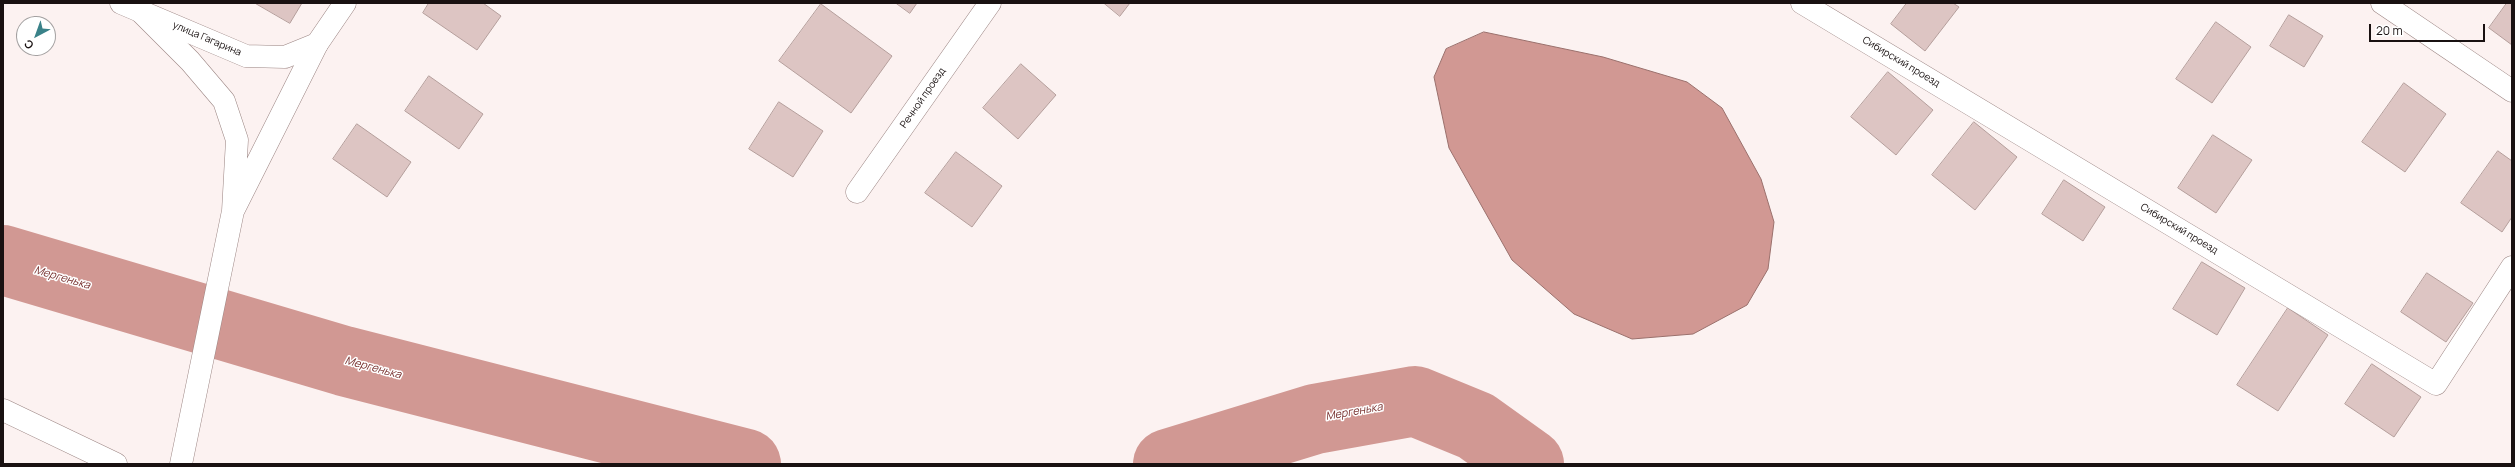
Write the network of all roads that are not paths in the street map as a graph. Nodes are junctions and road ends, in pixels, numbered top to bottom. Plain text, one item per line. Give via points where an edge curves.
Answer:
1 (345, 3) edge
2 (990, 3) edge
3 (1802, 3) edge
4 (2382, 3) edge
5 (130, 6) edge
6 (317, 44) junction
7 (2512, 91) edge
8 (857, 192) dead end
9 (234, 211) junction
10 (2512, 267) edge
11 (3, 410) edge
12 (182, 458) edge
13 (116, 464) edge

1 - 6 street
2 - 8 street, Речной проезд
3 - 10 street, Сибирский проезд via 2436,384
4 - 7 street
5 - 6 street, улица Гагарина via 246,56 285,57
5 - 9 street via 190,61 224,101 237,140
6 - 9 street
9 - 12 street
11 - 13 street

